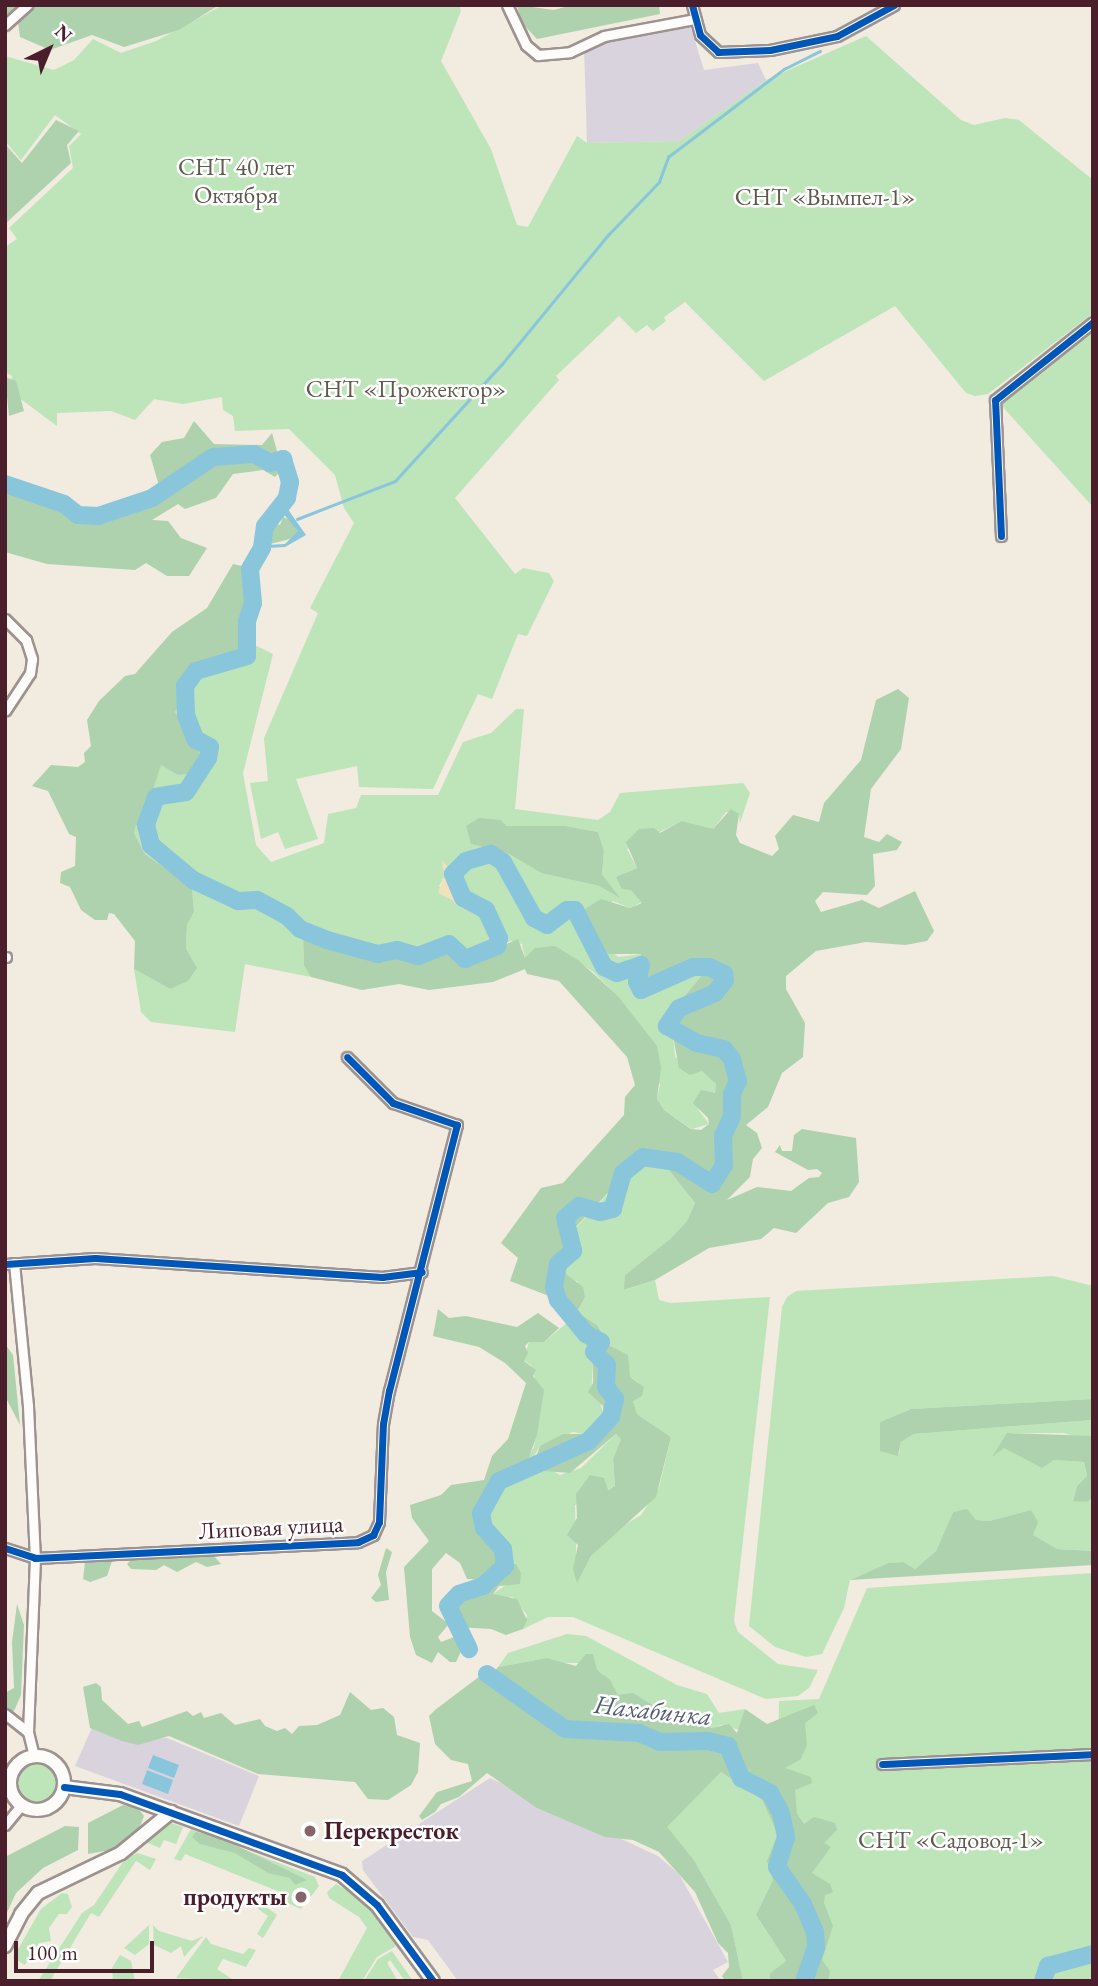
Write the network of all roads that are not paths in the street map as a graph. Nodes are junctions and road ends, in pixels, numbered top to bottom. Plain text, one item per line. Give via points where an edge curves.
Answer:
1 (27, 5) edge
2 (507, 5) edge
3 (692, 5) edge
4 (894, 5) edge
5 (695, 19) junction
6 (5, 25) edge
7 (1093, 323) edge
8 (1001, 536) dead end
9 (5, 619) edge
10 (5, 711) edge
11 (347, 1057) dead end
12 (9, 1263) edge
13 (422, 1272) junction
14 (5, 1548) edge
15 (35, 1558) junction
16 (5, 1714) edge
17 (29, 1732) junction
18 (1093, 1754) edge
19 (34, 1756) junction
20 (882, 1764) dead end
21 (10, 1765) edge
22 (64, 1787) junction
23 (20, 1805) junction
24 (171, 1811) junction
25 (5, 1825) edge
26 (5, 1946) edge
27 (433, 1981) edge

1 - 6 street
2 - 5 street via 526,45 538,55 570,52 604,36
3 - 5 street
4 - 5 street via 837,36 758,51 718,52 701,35
7 - 8 street via 995,400
9 - 10 street via 26,640 32,659 30,673
11 - 13 street, Липовая улица via 393,1103 457,1125
12 - 13 street via 94,1258 382,1276
12 - 15 street via 28,1406
13 - 15 street, Липовая улица via 400,1340 383,1424 379,1522 373,1535 358,1542
14 - 15 street
15 - 17 street
16 - 17 street
17 - 19 street
18 - 20 street
19 - 21 street
19 - 22 street via 57,1764
21 - 23 street via 11,1792
22 - 23 street via 58,1801 44,1810
22 - 24 street via 120,1794
23 - 25 street
24 - 26 street via 121,1853 38,1893
24 - 27 street via 342,1875 377,1905

